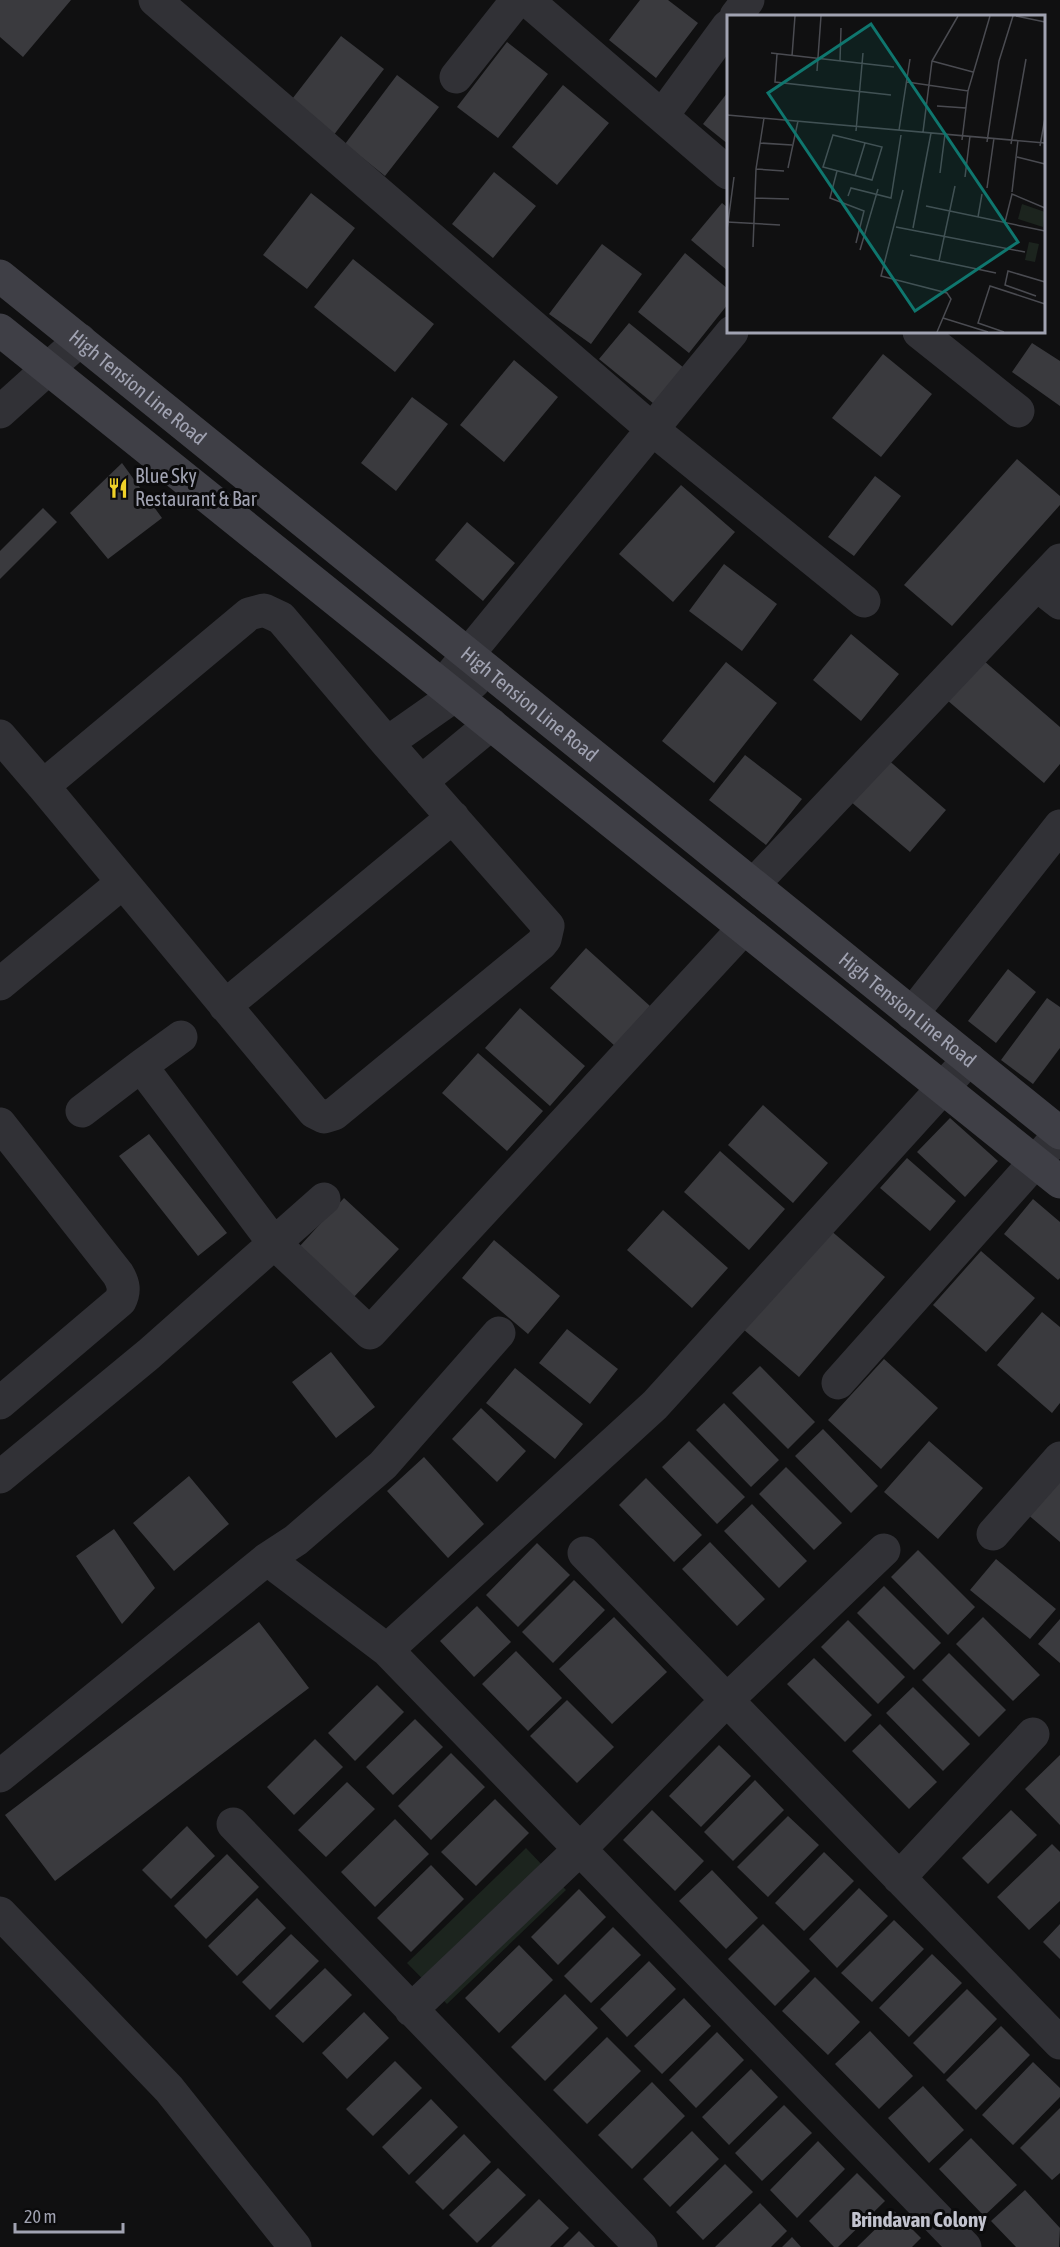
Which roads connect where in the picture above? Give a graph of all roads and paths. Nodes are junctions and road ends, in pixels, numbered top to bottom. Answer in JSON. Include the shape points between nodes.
{"nodes":[{"id":1,"x":155,"y":0,"type":"edge"},
{"id":2,"x":517,"y":0,"type":"edge"},
{"id":3,"x":527,"y":0,"type":"edge"},
{"id":4,"x":748,"y":0,"type":"edge"},
{"id":5,"x":737,"y":15,"type":"edge"},
{"id":6,"x":727,"y":29,"type":"edge"},
{"id":7,"x":456,"y":77,"type":"dead end"},
{"id":8,"x":662,"y":116,"type":"junction"},
{"id":9,"x":727,"y":171,"type":"edge"},
{"id":10,"x":0,"y":276,"type":"edge"},
{"id":11,"x":0,"y":330,"type":"edge"},
{"id":12,"x":731,"y":333,"type":"edge"},
{"id":13,"x":920,"y":333,"type":"edge"},
{"id":14,"x":80,"y":340,"type":"junction"},
{"id":15,"x":48,"y":369,"type":"junction"},
{"id":16,"x":0,"y":411,"type":"edge"},
{"id":17,"x":1018,"y":411,"type":"dead end"},
{"id":18,"x":652,"y":429,"type":"junction"},
{"id":19,"x":1060,"y":560,"type":"edge"},
{"id":20,"x":1048,"y":594,"type":"edge"},
{"id":21,"x":864,"y":601,"type":"dead end"},
{"id":22,"x":478,"y":663,"type":"junction"},
{"id":23,"x":449,"y":691,"type":"junction"},
{"id":24,"x":490,"y":724,"type":"junction"},
{"id":25,"x":0,"y":736,"type":"edge"},
{"id":26,"x":387,"y":743,"type":"junction"},
{"id":27,"x":421,"y":782,"type":"junction"},
{"id":28,"x":43,"y":786,"type":"junction"},
{"id":29,"x":453,"y":817,"type":"junction"},
{"id":30,"x":1060,"y":826,"type":"edge"},
{"id":31,"x":122,"y":883,"type":"junction"},
{"id":32,"x":753,"y":885,"type":"junction"},
{"id":33,"x":744,"y":928,"type":"junction"},
{"id":34,"x":0,"y":984,"type":"edge"},
{"id":35,"x":225,"y":1006,"type":"junction"},
{"id":36,"x":912,"y":1014,"type":"junction"},
{"id":37,"x":181,"y":1037,"type":"dead end"},
{"id":38,"x":969,"y":1059,"type":"junction"},
{"id":39,"x":141,"y":1066,"type":"junction"},
{"id":40,"x":943,"y":1088,"type":"junction"},
{"id":41,"x":82,"y":1111,"type":"dead end"},
{"id":42,"x":0,"y":1124,"type":"edge"},
{"id":43,"x":1060,"y":1133,"type":"edge"},
{"id":44,"x":1048,"y":1172,"type":"edge"},
{"id":45,"x":324,"y":1199,"type":"dead end"},
{"id":46,"x":273,"y":1242,"type":"junction"},
{"id":47,"x":499,"y":1333,"type":"dead end"},
{"id":48,"x":838,"y":1383,"type":"dead end"},
{"id":49,"x":0,"y":1402,"type":"edge"},
{"id":50,"x":1060,"y":1458,"type":"edge"},
{"id":51,"x":0,"y":1477,"type":"edge"},
{"id":52,"x":993,"y":1534,"type":"dead end"},
{"id":53,"x":884,"y":1550,"type":"dead end"},
{"id":54,"x":584,"y":1553,"type":"dead end"},
{"id":55,"x":267,"y":1559,"type":"junction"},
{"id":56,"x":387,"y":1650,"type":"junction"},
{"id":57,"x":726,"y":1701,"type":"junction"},
{"id":58,"x":1033,"y":1734,"type":"dead end"},
{"id":59,"x":0,"y":1776,"type":"edge"},
{"id":60,"x":233,"y":1824,"type":"dead end"},
{"id":61,"x":580,"y":1849,"type":"junction"},
{"id":62,"x":898,"y":1878,"type":"junction"},
{"id":63,"x":0,"y":1913,"type":"edge"},
{"id":64,"x":411,"y":2010,"type":"junction"},
{"id":65,"x":1060,"y":2043,"type":"edge"},
{"id":66,"x":295,"y":2247,"type":"edge"},
{"id":67,"x":641,"y":2247,"type":"edge"},
{"id":68,"x":965,"y":2247,"type":"edge"}],
"edges":[{"from":1,"to":18,"type":"street"},
{"from":2,"to":7,"type":"street"},
{"from":3,"to":8,"type":"street"},
{"from":4,"to":5,"type":"street"},
{"from":6,"to":8,"type":"street"},
{"from":8,"to":9,"type":"street"},
{"from":10,"to":14,"type":"main road","name":"High Tension Line Road"},
{"from":11,"to":15,"type":"main road"},
{"from":12,"to":18,"type":"street"},
{"from":13,"to":17,"type":"street"},
{"from":14,"to":15,"type":"street"},
{"from":14,"to":22,"type":"main road","name":"High Tension Line Road"},
{"from":15,"to":16,"type":"street"},
{"from":15,"to":23,"type":"main road"},
{"from":18,"to":21,"type":"street"},
{"from":18,"to":22,"type":"street"},
{"from":19,"to":20,"type":"street"},
{"from":20,"to":32,"type":"street"},
{"from":22,"to":23,"type":"street"},
{"from":22,"to":32,"type":"main road","name":"High Tension Line Road"},
{"from":23,"to":24,"type":"main road"},
{"from":23,"to":26,"type":"street"},
{"from":24,"to":27,"type":"street"},
{"from":24,"to":33,"type":"main road"},
{"from":25,"to":28,"type":"street"},
{"from":26,"to":27,"type":"street"},
{"from":26,"to":28,"type":"street","via":[[281,618],[264,610],[255,611]]},
{"from":27,"to":29,"type":"street"},
{"from":28,"to":31,"type":"street"},
{"from":29,"to":35,"type":"street"},
{"from":29,"to":35,"type":"street","via":[[544,920],[548,926],[541,944],[330,1116],[314,1112]]},
{"from":30,"to":36,"type":"street"},
{"from":31,"to":34,"type":"street"},
{"from":31,"to":35,"type":"street"},
{"from":32,"to":36,"type":"main road","name":"High Tension Line Road"},
{"from":33,"to":40,"type":"main road"},
{"from":33,"to":46,"type":"street","via":[[370,1333]]},
{"from":36,"to":38,"type":"main road","name":"High Tension Line Road"},
{"from":37,"to":39,"type":"street"},
{"from":38,"to":40,"type":"street"},
{"from":38,"to":43,"type":"main road","name":"High Tension Line Road"},
{"from":39,"to":41,"type":"street"},
{"from":39,"to":46,"type":"street"},
{"from":40,"to":44,"type":"main road"},
{"from":40,"to":56,"type":"street","via":[[655,1404]]},
{"from":42,"to":49,"type":"street","via":[[118,1274],[124,1293],[120,1301]]},
{"from":43,"to":44,"type":"street"},
{"from":44,"to":48,"type":"street"},
{"from":45,"to":46,"type":"street"},
{"from":46,"to":51,"type":"street","via":[[149,1354]]},
{"from":47,"to":55,"type":"street","via":[[383,1465],[296,1540]]},
{"from":50,"to":52,"type":"street"},
{"from":53,"to":57,"type":"street"},
{"from":54,"to":57,"type":"street"},
{"from":55,"to":56,"type":"street"},
{"from":55,"to":59,"type":"street"},
{"from":56,"to":61,"type":"street"},
{"from":57,"to":61,"type":"street"},
{"from":57,"to":62,"type":"street"},
{"from":58,"to":62,"type":"street"},
{"from":60,"to":64,"type":"street"},
{"from":61,"to":64,"type":"street"},
{"from":61,"to":68,"type":"street"},
{"from":62,"to":65,"type":"street"},
{"from":63,"to":66,"type":"street","via":[[169,2089]]},
{"from":64,"to":67,"type":"street"}]}
